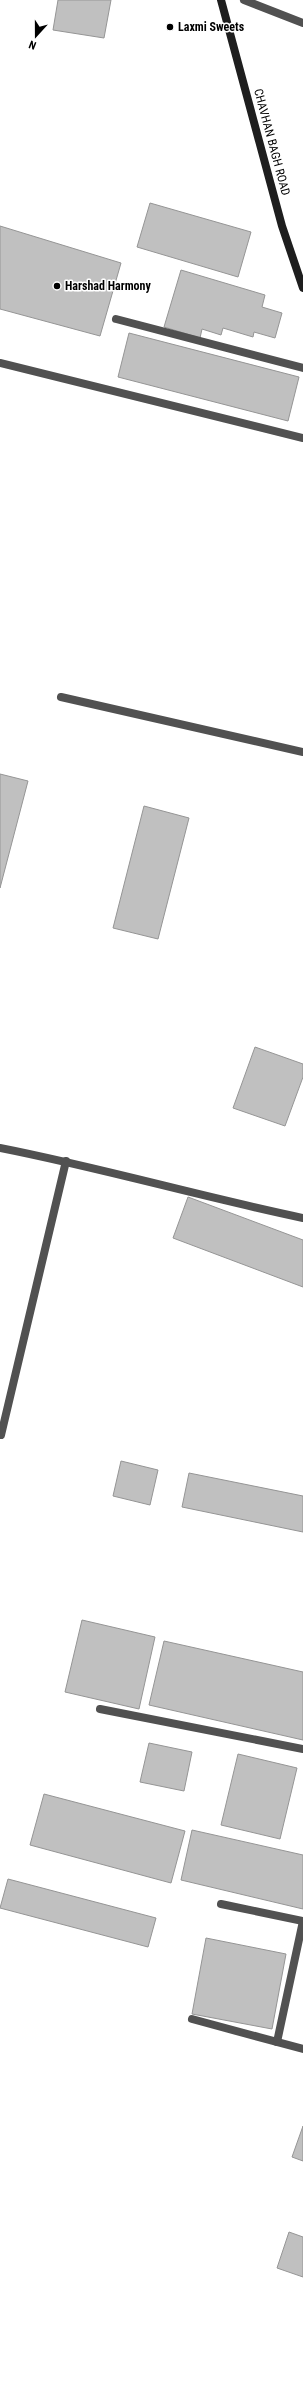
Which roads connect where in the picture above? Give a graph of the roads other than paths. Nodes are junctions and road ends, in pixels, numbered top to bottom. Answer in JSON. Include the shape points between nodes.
{"nodes":[{"id":1,"x":221,"y":0,"type":"edge"},
{"id":2,"x":244,"y":0,"type":"edge"},
{"id":3,"x":303,"y":24,"type":"edge"},
{"id":4,"x":303,"y":288,"type":"edge"},
{"id":5,"x":116,"y":319,"type":"dead end"},
{"id":6,"x":0,"y":363,"type":"edge"},
{"id":7,"x":303,"y":368,"type":"edge"},
{"id":8,"x":303,"y":438,"type":"edge"},
{"id":9,"x":60,"y":697,"type":"dead end"},
{"id":10,"x":303,"y":752,"type":"edge"},
{"id":11,"x":0,"y":1148,"type":"edge"},
{"id":12,"x":66,"y":1161,"type":"junction"},
{"id":13,"x":303,"y":1218,"type":"edge"},
{"id":14,"x":1,"y":1435,"type":"edge"},
{"id":15,"x":100,"y":1709,"type":"dead end"},
{"id":16,"x":303,"y":1749,"type":"edge"},
{"id":17,"x":221,"y":1904,"type":"dead end"},
{"id":18,"x":303,"y":1921,"type":"edge"},
{"id":19,"x":192,"y":2019,"type":"dead end"},
{"id":20,"x":277,"y":2042,"type":"junction"},
{"id":21,"x":303,"y":2049,"type":"edge"}],
"edges":[{"from":1,"to":4,"type":"street","name":"CHAVHAN BAGH ROAD","via":[[282,226]]},
{"from":2,"to":3,"type":"street"},
{"from":5,"to":7,"type":"street"},
{"from":6,"to":8,"type":"street"},
{"from":9,"to":10,"type":"street"},
{"from":11,"to":12,"type":"street"},
{"from":12,"to":13,"type":"street","via":[[240,1205]]},
{"from":12,"to":14,"type":"street"},
{"from":15,"to":16,"type":"street"},
{"from":17,"to":18,"type":"street"},
{"from":18,"to":20,"type":"street"},
{"from":19,"to":20,"type":"street"},
{"from":20,"to":21,"type":"street"}]}
